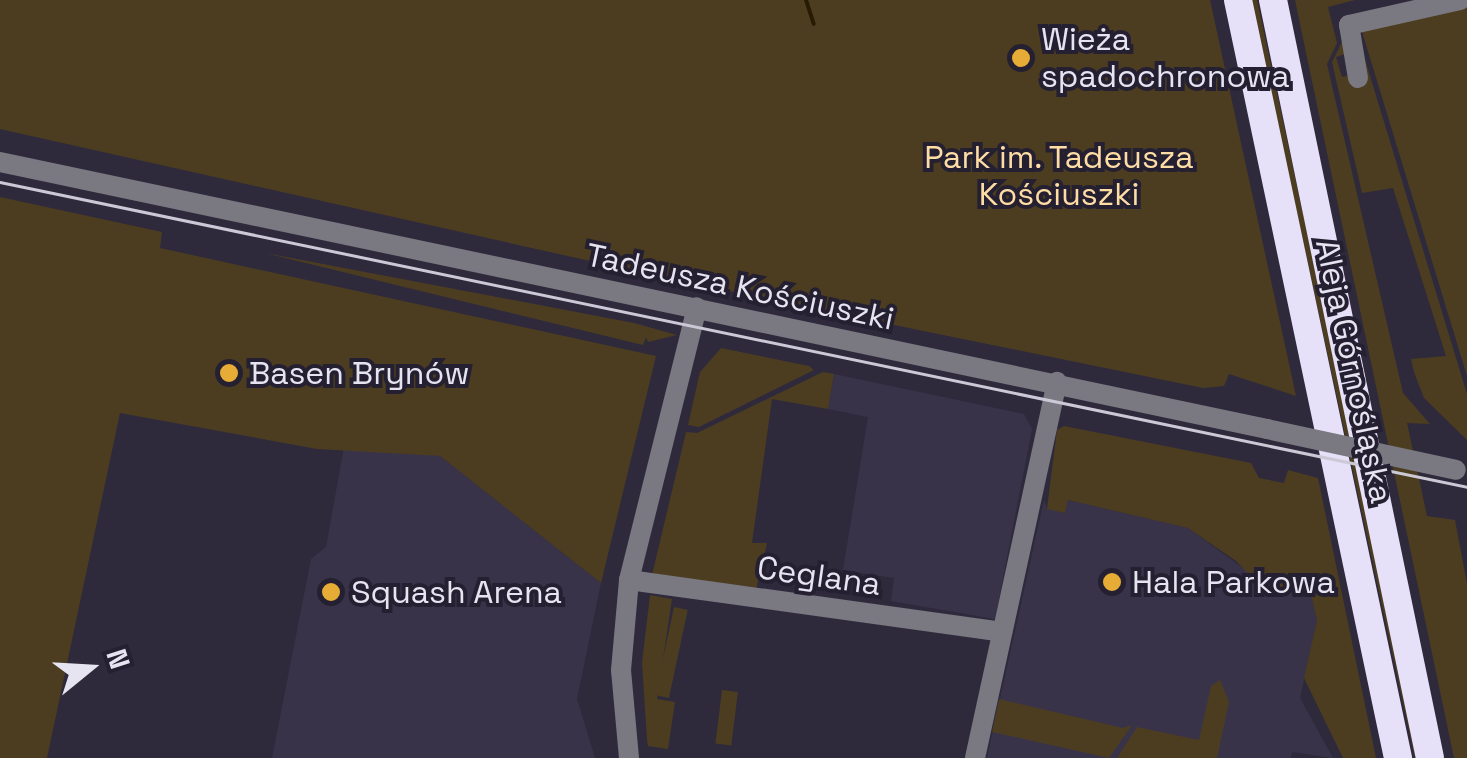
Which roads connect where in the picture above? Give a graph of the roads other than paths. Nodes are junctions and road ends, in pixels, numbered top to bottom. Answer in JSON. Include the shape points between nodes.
{"nodes":[{"id":1,"x":1238,"y":0,"type":"edge"},
{"id":2,"x":1273,"y":0,"type":"edge"},
{"id":3,"x":1284,"y":0,"type":"edge"},
{"id":4,"x":1460,"y":0,"type":"edge"},
{"id":5,"x":1288,"y":70,"type":"junction"},
{"id":6,"x":1358,"y":78,"type":"dead end"},
{"id":7,"x":0,"y":162,"type":"edge"},
{"id":8,"x":698,"y":307,"type":"junction"},
{"id":9,"x":1057,"y":382,"type":"junction"},
{"id":10,"x":1462,"y":471,"type":"edge"},
{"id":11,"x":628,"y":580,"type":"junction"},
{"id":12,"x":1002,"y":632,"type":"junction"},
{"id":13,"x":629,"y":758,"type":"edge"},
{"id":14,"x":975,"y":758,"type":"edge"},
{"id":15,"x":1398,"y":758,"type":"edge"},
{"id":16,"x":1430,"y":758,"type":"edge"}],
"edges":[{"from":1,"to":15,"type":"highway","name":"Aleja Górnośląska"},
{"from":2,"to":5,"type":"highway","name":"Aleja Górnośląska"},
{"from":3,"to":5,"type":"highway"},
{"from":4,"to":6,"type":"street","via":[[1349,25]]},
{"from":5,"to":16,"type":"highway","name":"Aleja Górnośląska"},
{"from":7,"to":8,"type":"street","name":"Tadeusza Kościuszki"},
{"from":8,"to":9,"type":"street","name":"Tadeusza Kościuszki"},
{"from":8,"to":11,"type":"street"},
{"from":9,"to":10,"type":"street","name":"Tadeusza Kościuszki","bridge":true},
{"from":9,"to":12,"type":"street"},
{"from":11,"to":12,"type":"street","name":"Ceglana"},
{"from":11,"to":13,"type":"street","via":[[621,680]]},
{"from":12,"to":14,"type":"street"}]}
